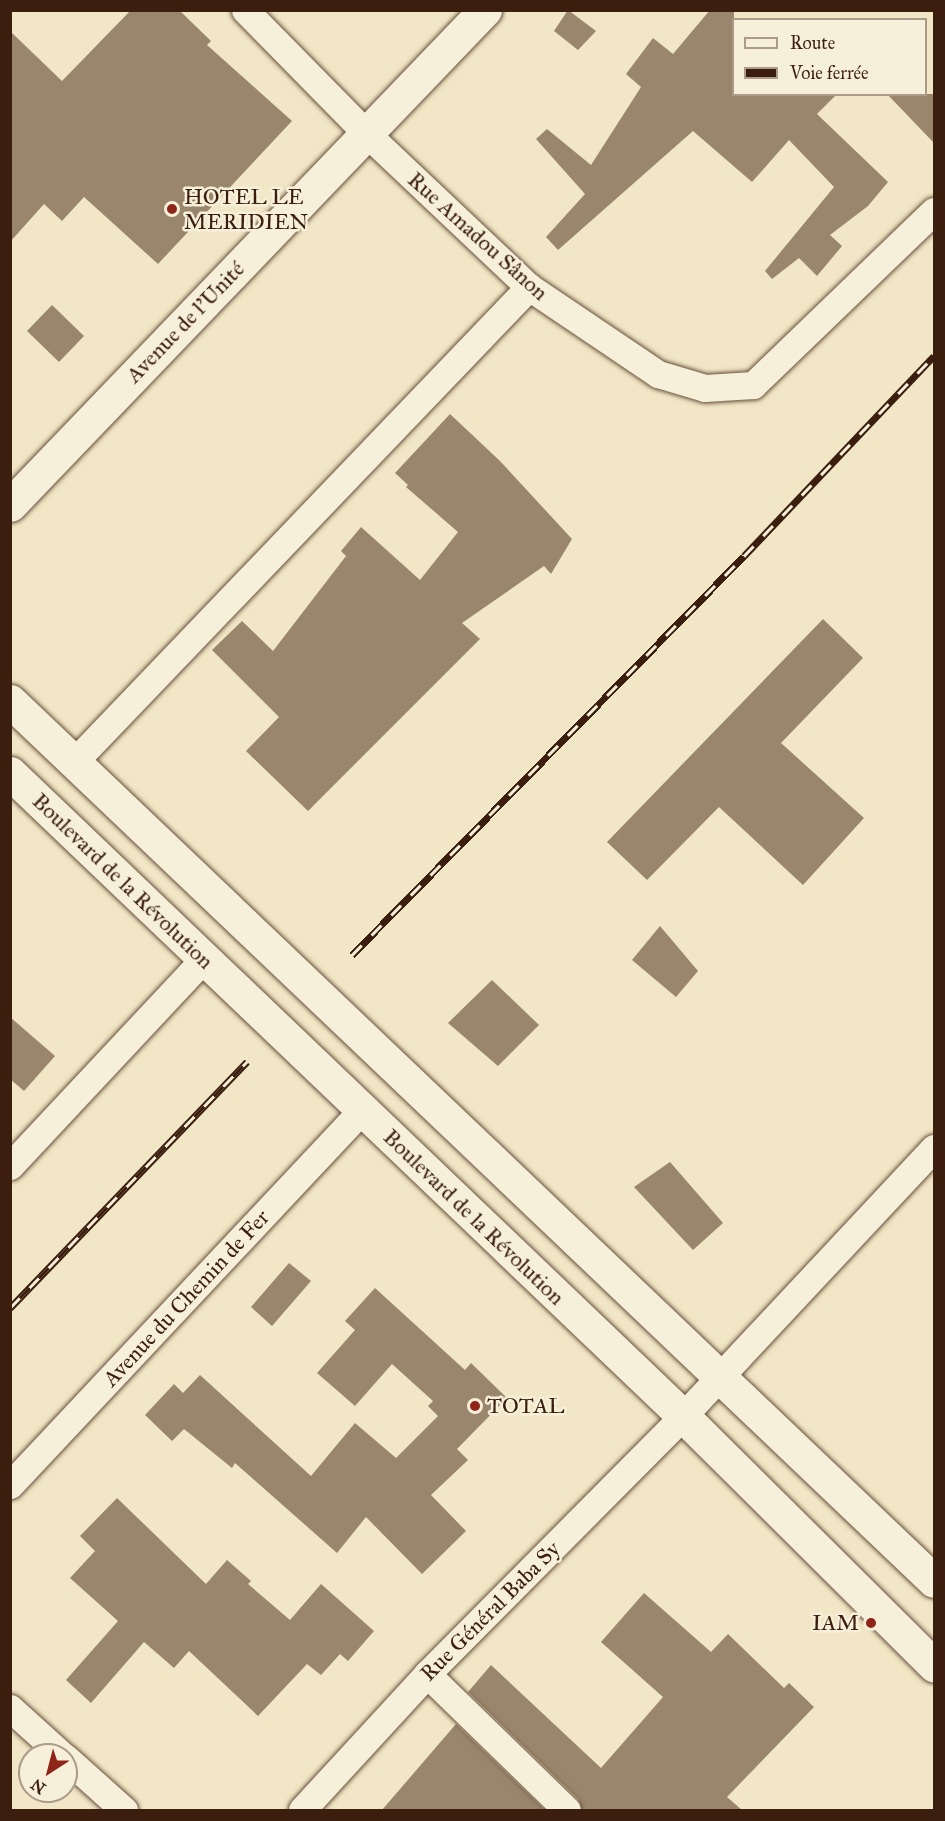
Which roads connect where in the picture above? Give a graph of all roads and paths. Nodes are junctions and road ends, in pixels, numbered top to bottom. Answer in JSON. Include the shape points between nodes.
{"nodes":[{"id":1,"x":245,"y":10,"type":"edge"},
{"id":2,"x":486,"y":10,"type":"edge"},
{"id":3,"x":366,"y":133,"type":"junction"},
{"id":4,"x":934,"y":211,"type":"edge"},
{"id":5,"x":529,"y":287,"type":"junction"},
{"id":6,"x":10,"y":505,"type":"edge"},
{"id":7,"x":10,"y":701,"type":"edge"},
{"id":8,"x":74,"y":762,"type":"junction"},
{"id":9,"x":10,"y":773,"type":"edge"},
{"id":10,"x":204,"y":959,"type":"junction"},
{"id":11,"x":362,"y":1110,"type":"junction"},
{"id":12,"x":934,"y":1148,"type":"edge"},
{"id":13,"x":10,"y":1166,"type":"edge"},
{"id":14,"x":719,"y":1379,"type":"junction"},
{"id":15,"x":683,"y":1416,"type":"junction"},
{"id":16,"x":10,"y":1485,"type":"edge"},
{"id":17,"x":934,"y":1581,"type":"edge"},
{"id":18,"x":934,"y":1665,"type":"edge"},
{"id":19,"x":427,"y":1674,"type":"junction"},
{"id":20,"x":10,"y":1708,"type":"edge"},
{"id":21,"x":49,"y":1743,"type":"edge"},
{"id":22,"x":78,"y":1769,"type":"edge"},
{"id":23,"x":124,"y":1810,"type":"edge"},
{"id":24,"x":302,"y":1810,"type":"edge"},
{"id":25,"x":567,"y":1810,"type":"edge"}],
"edges":[{"from":1,"to":3,"type":"street","name":"Rue Amadou Sânon"},
{"from":2,"to":3,"type":"main road","name":"Avenue de l'Unité"},
{"from":3,"to":5,"type":"street","name":"Rue Amadou Sânon"},
{"from":3,"to":6,"type":"main road","name":"Avenue de l'Unité"},
{"from":4,"to":5,"type":"street","name":"Rue Amadou Sânon","via":[[753,385],[705,388],[658,374]]},
{"from":5,"to":8,"type":"street"},
{"from":7,"to":8,"type":"main road"},
{"from":8,"to":14,"type":"main road"},
{"from":9,"to":10,"type":"main road","name":"Boulevard de la Révolution"},
{"from":10,"to":11,"type":"main road","name":"Boulevard de la Révolution"},
{"from":10,"to":13,"type":"street"},
{"from":11,"to":15,"type":"main road","name":"Boulevard de la Révolution"},
{"from":11,"to":16,"type":"street","name":"Avenue du Chemin de Fer"},
{"from":12,"to":14,"type":"street","name":"Rue Général Baba Sy"},
{"from":14,"to":15,"type":"street","name":"Rue Général Baba Sy"},
{"from":14,"to":17,"type":"main road"},
{"from":15,"to":18,"type":"main road","name":"Boulevard de la Révolution"},
{"from":15,"to":19,"type":"street","name":"Rue Général Baba Sy"},
{"from":19,"to":24,"type":"street","name":"Rue Général Baba Sy"},
{"from":19,"to":25,"type":"street"},
{"from":20,"to":21,"type":"street"},
{"from":22,"to":23,"type":"street"}]}
